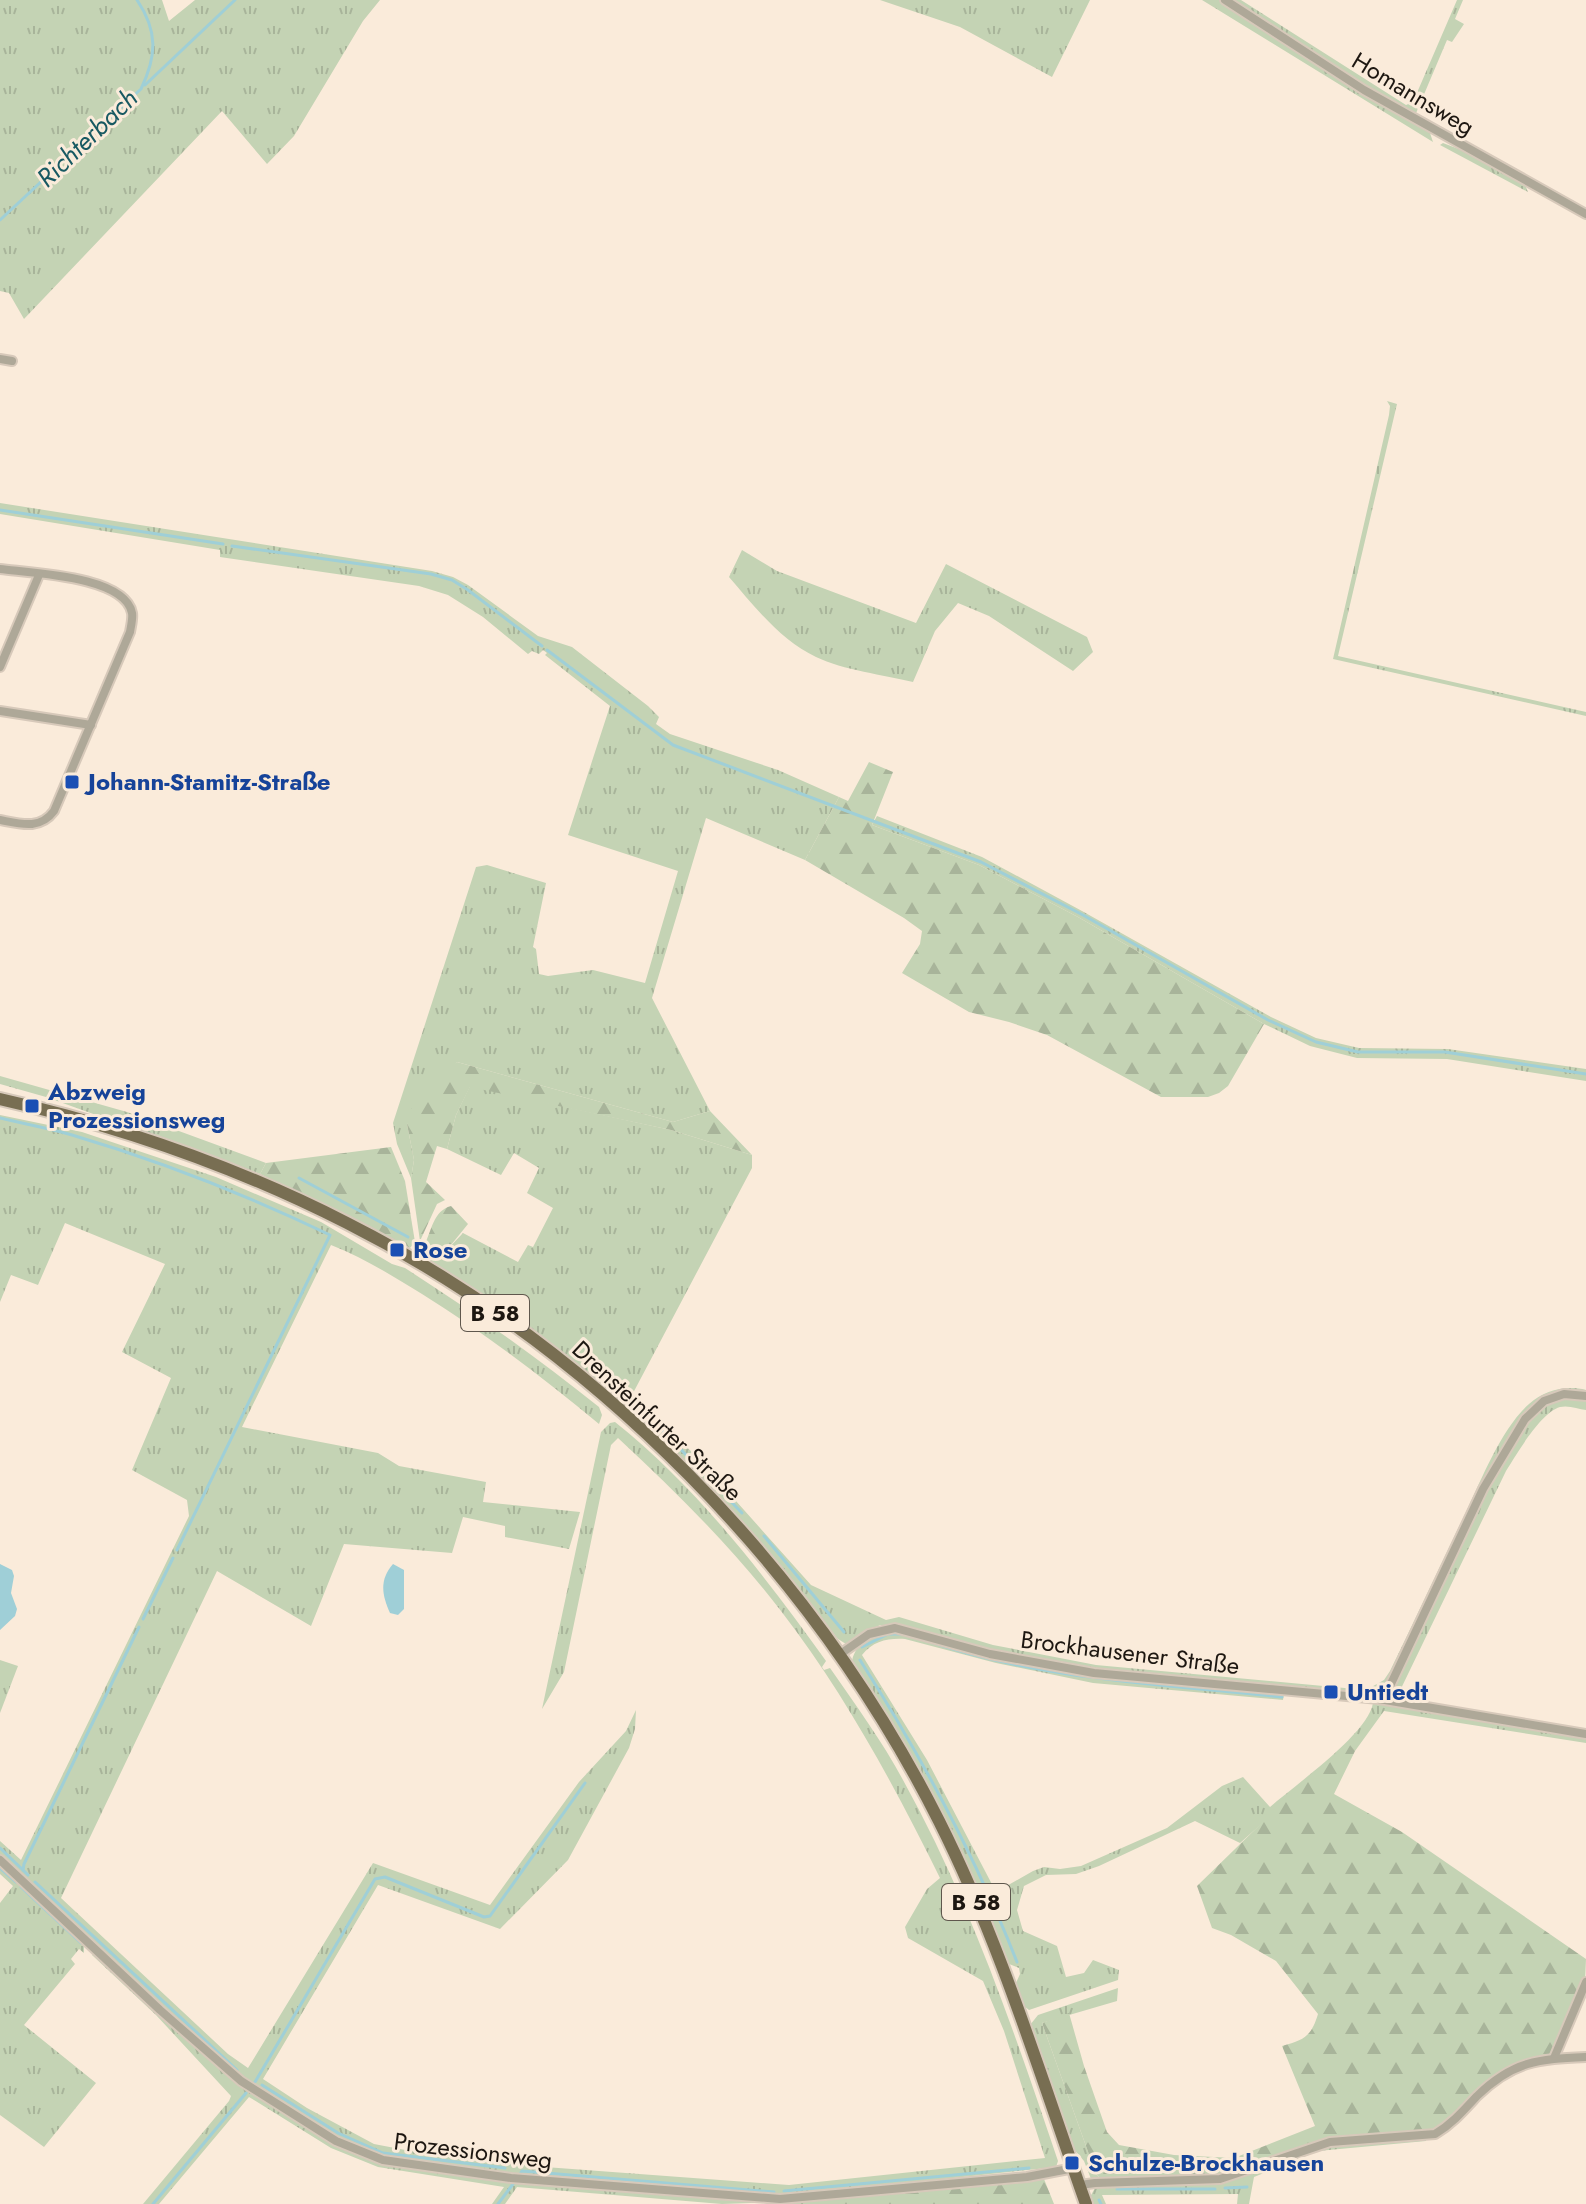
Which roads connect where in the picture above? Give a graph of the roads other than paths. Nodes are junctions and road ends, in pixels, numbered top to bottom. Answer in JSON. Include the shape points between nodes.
{"nodes":[{"id":1,"x":1225,"y":0,"type":"edge"},
{"id":2,"x":1586,"y":214,"type":"edge"},
{"id":3,"x":0,"y":359,"type":"edge"},
{"id":4,"x":12,"y":361,"type":"dead end"},
{"id":5,"x":0,"y":569,"type":"edge"},
{"id":6,"x":39,"y":575,"type":"junction"},
{"id":7,"x":0,"y":667,"type":"edge"},
{"id":8,"x":0,"y":711,"type":"edge"},
{"id":9,"x":91,"y":725,"type":"junction"},
{"id":10,"x":0,"y":820,"type":"edge"},
{"id":11,"x":0,"y":1099,"type":"edge"},
{"id":12,"x":1586,"y":1396,"type":"edge"},
{"id":13,"x":839,"y":1655,"type":"junction"},
{"id":14,"x":1379,"y":1699,"type":"junction"},
{"id":15,"x":1586,"y":1734,"type":"edge"},
{"id":16,"x":0,"y":1860,"type":"edge"},
{"id":17,"x":1586,"y":1982,"type":"edge"},
{"id":18,"x":1586,"y":2057,"type":"edge"},
{"id":19,"x":1554,"y":2058,"type":"junction"},
{"id":20,"x":1074,"y":2168,"type":"junction"},
{"id":21,"x":1080,"y":2185,"type":"junction"},
{"id":22,"x":1086,"y":2204,"type":"edge"}],
"edges":[{"from":1,"to":2,"type":"street","name":"Homannsweg","via":[[1364,90]]},
{"from":3,"to":4,"type":"street"},
{"from":5,"to":6,"type":"street"},
{"from":6,"to":7,"type":"street"},
{"from":6,"to":9,"type":"street","via":[[98,583],[124,598],[132,612],[130,632]]},
{"from":8,"to":9,"type":"street"},
{"from":9,"to":10,"type":"street","via":[[47,821],[38,825]]},
{"from":11,"to":13,"type":"main road","name":"Drensteinfurter Straße","number":"B 58","via":[[124,1132],[278,1190],[384,1243],[481,1303],[585,1381],[675,1462],[762,1555]]},
{"from":12,"to":14,"type":"street","via":[[1564,1394],[1544,1401],[1525,1419],[1483,1489],[1389,1688]]},
{"from":13,"to":14,"type":"street","name":"Brockhausener Straße","via":[[869,1634],[895,1628],[990,1654],[1094,1673]]},
{"from":13,"to":20,"type":"main road","name":"Drensteinfurter Straße","number":"B 58","via":[[887,1728],[961,1867],[1006,1975]]},
{"from":14,"to":15,"type":"street","name":"Brockhausener Straße"},
{"from":16,"to":20,"type":"street","name":"Prozessionsweg","via":[[241,2081],[336,2141],[383,2160],[511,2178],[780,2199],[1046,2175]]},
{"from":17,"to":19,"type":"street"},
{"from":18,"to":19,"type":"street"},
{"from":19,"to":21,"type":"street","via":[[1510,2069],[1435,2134],[1330,2142],[1220,2179]]},
{"from":20,"to":21,"type":"main road","name":"Drensteinfurter Straße","number":"B 58"},
{"from":21,"to":22,"type":"main road","name":"Drensteinfurter Straße","number":"B 58"}]}
